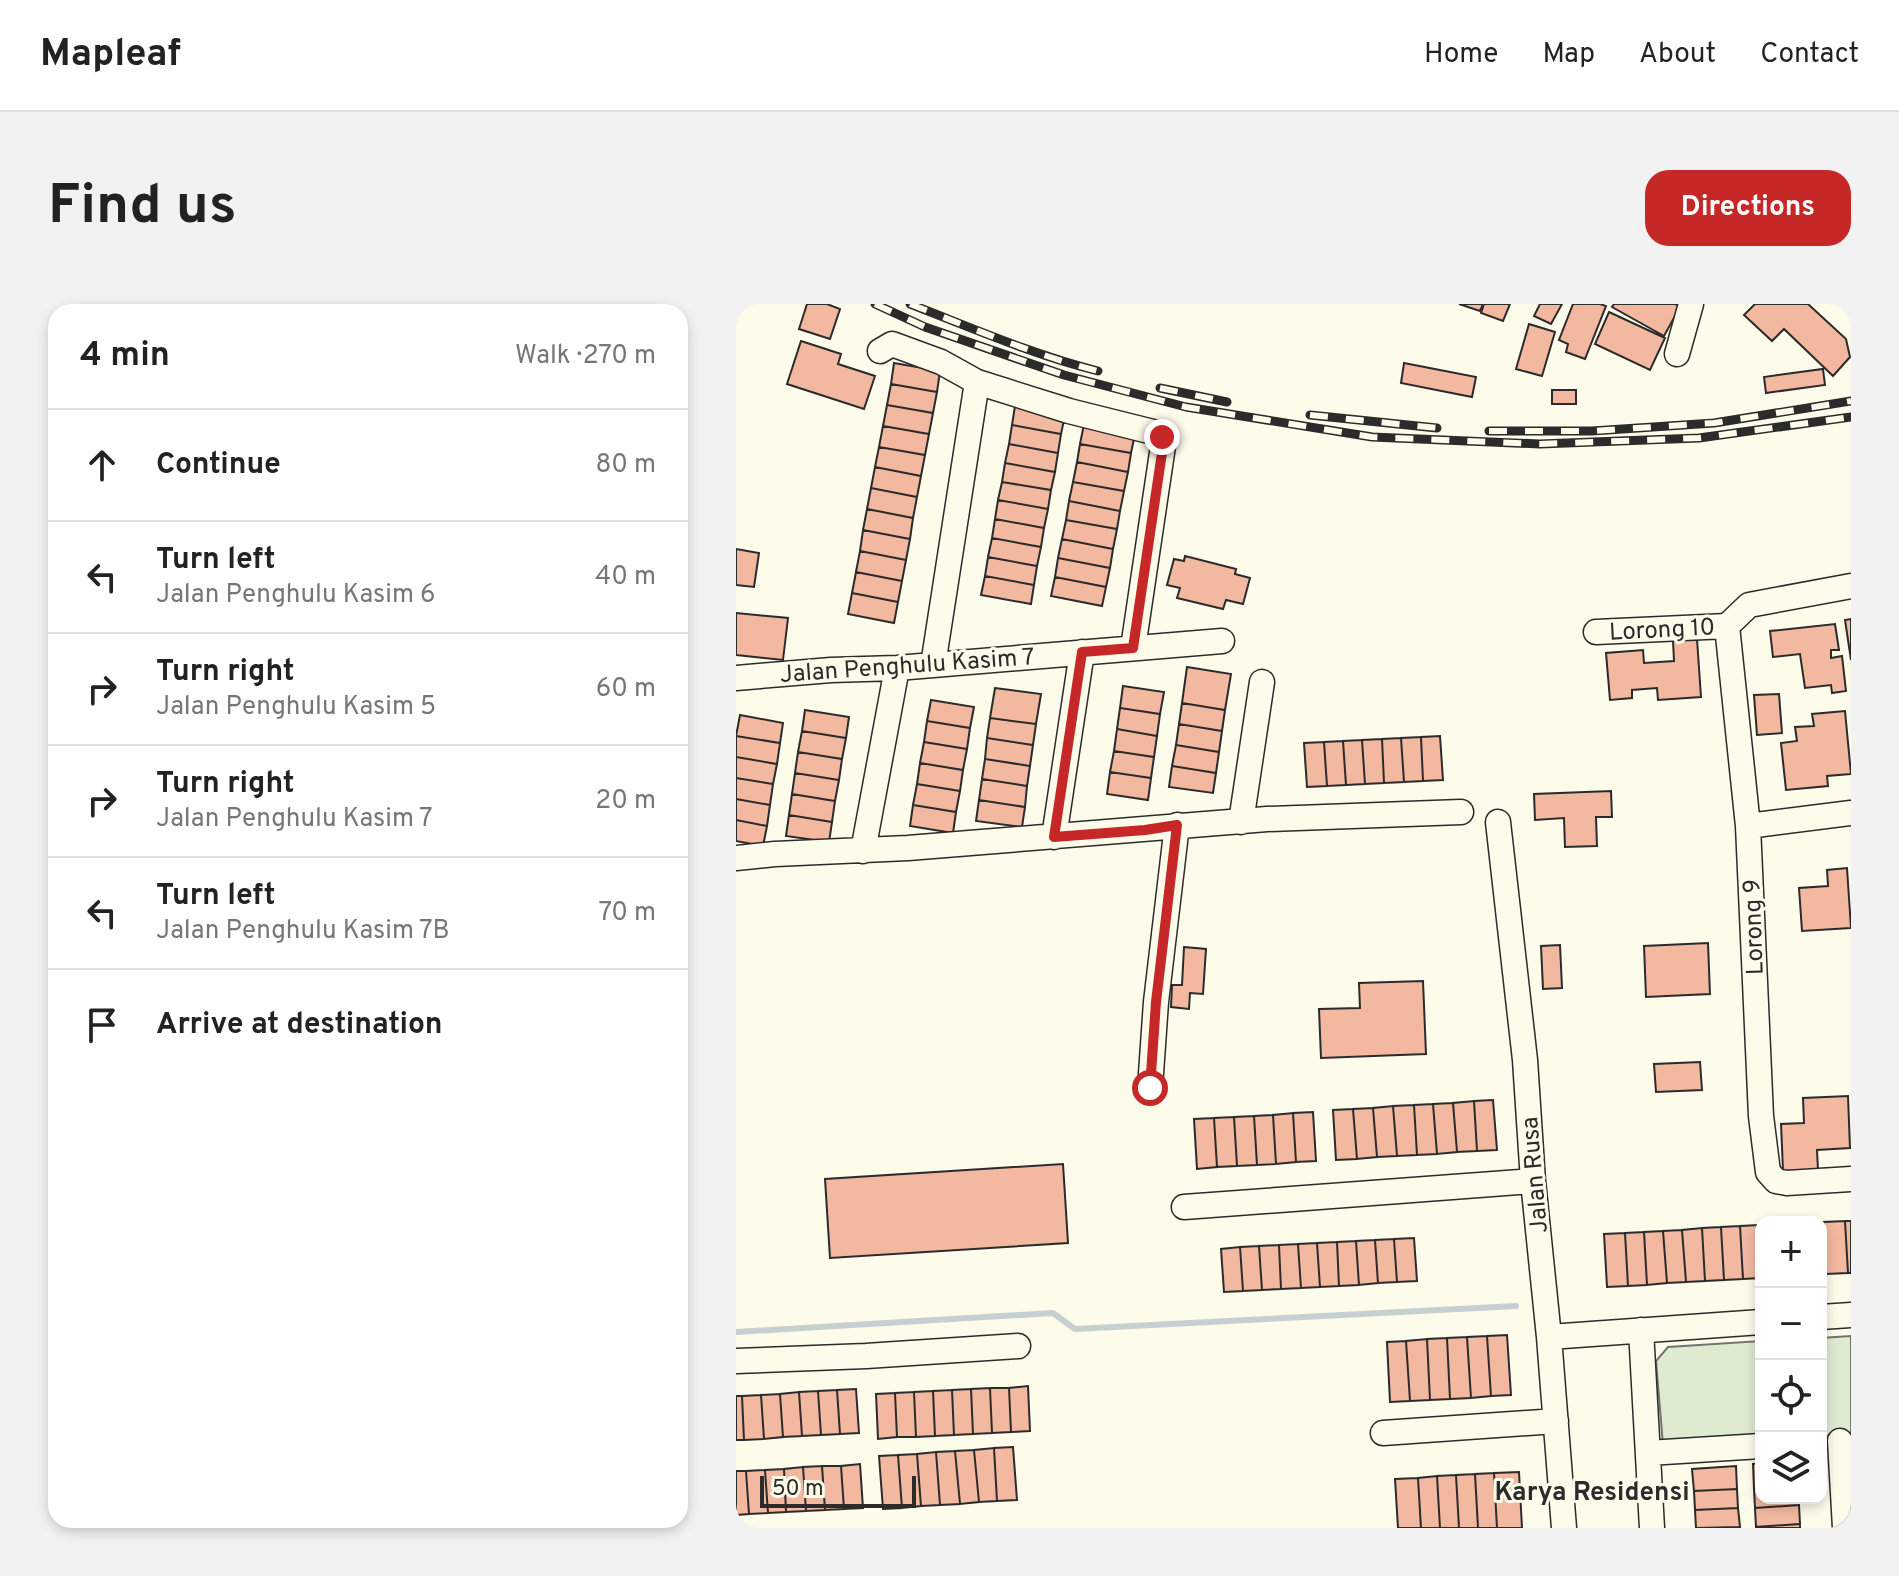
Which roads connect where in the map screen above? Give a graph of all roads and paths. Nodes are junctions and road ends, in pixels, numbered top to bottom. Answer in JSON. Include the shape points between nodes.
{"nodes":[{"id":1,"x":1691,"y":304,"type":"edge"},
{"id":2,"x":880,"y":351,"type":"dead end"},
{"id":3,"x":1677,"y":354,"type":"dead end"},
{"id":4,"x":977,"y":382,"type":"junction"},
{"id":5,"x":1851,"y":586,"type":"edge"},
{"id":6,"x":1727,"y":626,"type":"junction"},
{"id":7,"x":1596,"y":632,"type":"dead end"},
{"id":8,"x":1222,"y":641,"type":"dead end"},
{"id":9,"x":1133,"y":648,"type":"junction"},
{"id":10,"x":1082,"y":652,"type":"junction"},
{"id":11,"x":933,"y":665,"type":"junction"},
{"id":12,"x":897,"y":668,"type":"junction"},
{"id":13,"x":736,"y":678,"type":"edge"},
{"id":14,"x":1262,"y":682,"type":"dead end"},
{"id":15,"x":1461,"y":812,"type":"dead end"},
{"id":16,"x":1851,"y":813,"type":"edge"},
{"id":17,"x":1241,"y":822,"type":"junction"},
{"id":18,"x":1498,"y":822,"type":"dead end"},
{"id":19,"x":1177,"y":825,"type":"junction"},
{"id":20,"x":1748,"y":826,"type":"junction"},
{"id":21,"x":1054,"y":837,"type":"junction"},
{"id":22,"x":863,"y":851,"type":"junction"},
{"id":23,"x":736,"y":858,"type":"edge"},
{"id":24,"x":1150,"y":1088,"type":"dead end"},
{"id":25,"x":1851,"y":1179,"type":"edge"},
{"id":26,"x":1533,"y":1181,"type":"junction"},
{"id":27,"x":1184,"y":1207,"type":"dead end"},
{"id":28,"x":1851,"y":1315,"type":"edge"},
{"id":29,"x":1827,"y":1317,"type":"edge"},
{"id":30,"x":1755,"y":1322,"type":"edge"},
{"id":31,"x":1641,"y":1330,"type":"junction"},
{"id":32,"x":1549,"y":1337,"type":"junction"},
{"id":33,"x":1018,"y":1346,"type":"dead end"},
{"id":34,"x":736,"y":1361,"type":"edge"},
{"id":35,"x":1556,"y":1421,"type":"junction"},
{"id":36,"x":1383,"y":1433,"type":"dead end"},
{"id":37,"x":1837,"y":1441,"type":"edge"},
{"id":38,"x":1755,"y":1446,"type":"edge"},
{"id":39,"x":1648,"y":1453,"type":"junction"},
{"id":40,"x":1564,"y":1528,"type":"edge"},
{"id":41,"x":1652,"y":1528,"type":"edge"},
{"id":42,"x":1845,"y":1528,"type":"edge"}],
"edges":[{"from":1,"to":3,"type":"street"},
{"from":2,"to":4,"type":"street","via":[[892,344]]},
{"from":4,"to":9,"type":"street","via":[[1162,437]]},
{"from":4,"to":11,"type":"street"},
{"from":5,"to":6,"type":"street","name":"Lorong 10","via":[[1749,605]]},
{"from":6,"to":7,"type":"street","name":"Lorong 10"},
{"from":6,"to":20,"type":"street","name":"Lorong 9"},
{"from":8,"to":9,"type":"street","name":"Jalan Penghulu Kasim 7"},
{"from":9,"to":10,"type":"street","name":"Jalan Penghulu Kasim 7"},
{"from":10,"to":11,"type":"street","name":"Jalan Penghulu Kasim 7"},
{"from":10,"to":21,"type":"street"},
{"from":11,"to":12,"type":"street","name":"Jalan Penghulu Kasim 7"},
{"from":12,"to":13,"type":"street","name":"Jalan Penghulu Kasim 7"},
{"from":12,"to":22,"type":"street"},
{"from":14,"to":17,"type":"street"},
{"from":15,"to":17,"type":"street"},
{"from":16,"to":20,"type":"street"},
{"from":17,"to":19,"type":"street"},
{"from":18,"to":26,"type":"street","name":"Jalan Rusa"},
{"from":19,"to":21,"type":"street"},
{"from":19,"to":24,"type":"street"},
{"from":20,"to":25,"type":"street","name":"Lorong 9","via":[[1768,1172],[1787,1183]]},
{"from":21,"to":22,"type":"street"},
{"from":22,"to":23,"type":"street"},
{"from":26,"to":27,"type":"street"},
{"from":26,"to":32,"type":"street","name":"Jalan Rusa"},
{"from":28,"to":29,"type":"street"},
{"from":30,"to":31,"type":"street"},
{"from":31,"to":32,"type":"street"},
{"from":31,"to":39,"type":"street"},
{"from":32,"to":35,"type":"street","name":"Jalan Rusa"},
{"from":33,"to":34,"type":"street"},
{"from":35,"to":36,"type":"street"},
{"from":35,"to":40,"type":"street","name":"Jalan Rusa"},
{"from":37,"to":42,"type":"street"},
{"from":38,"to":39,"type":"street"},
{"from":39,"to":41,"type":"street"}]}
